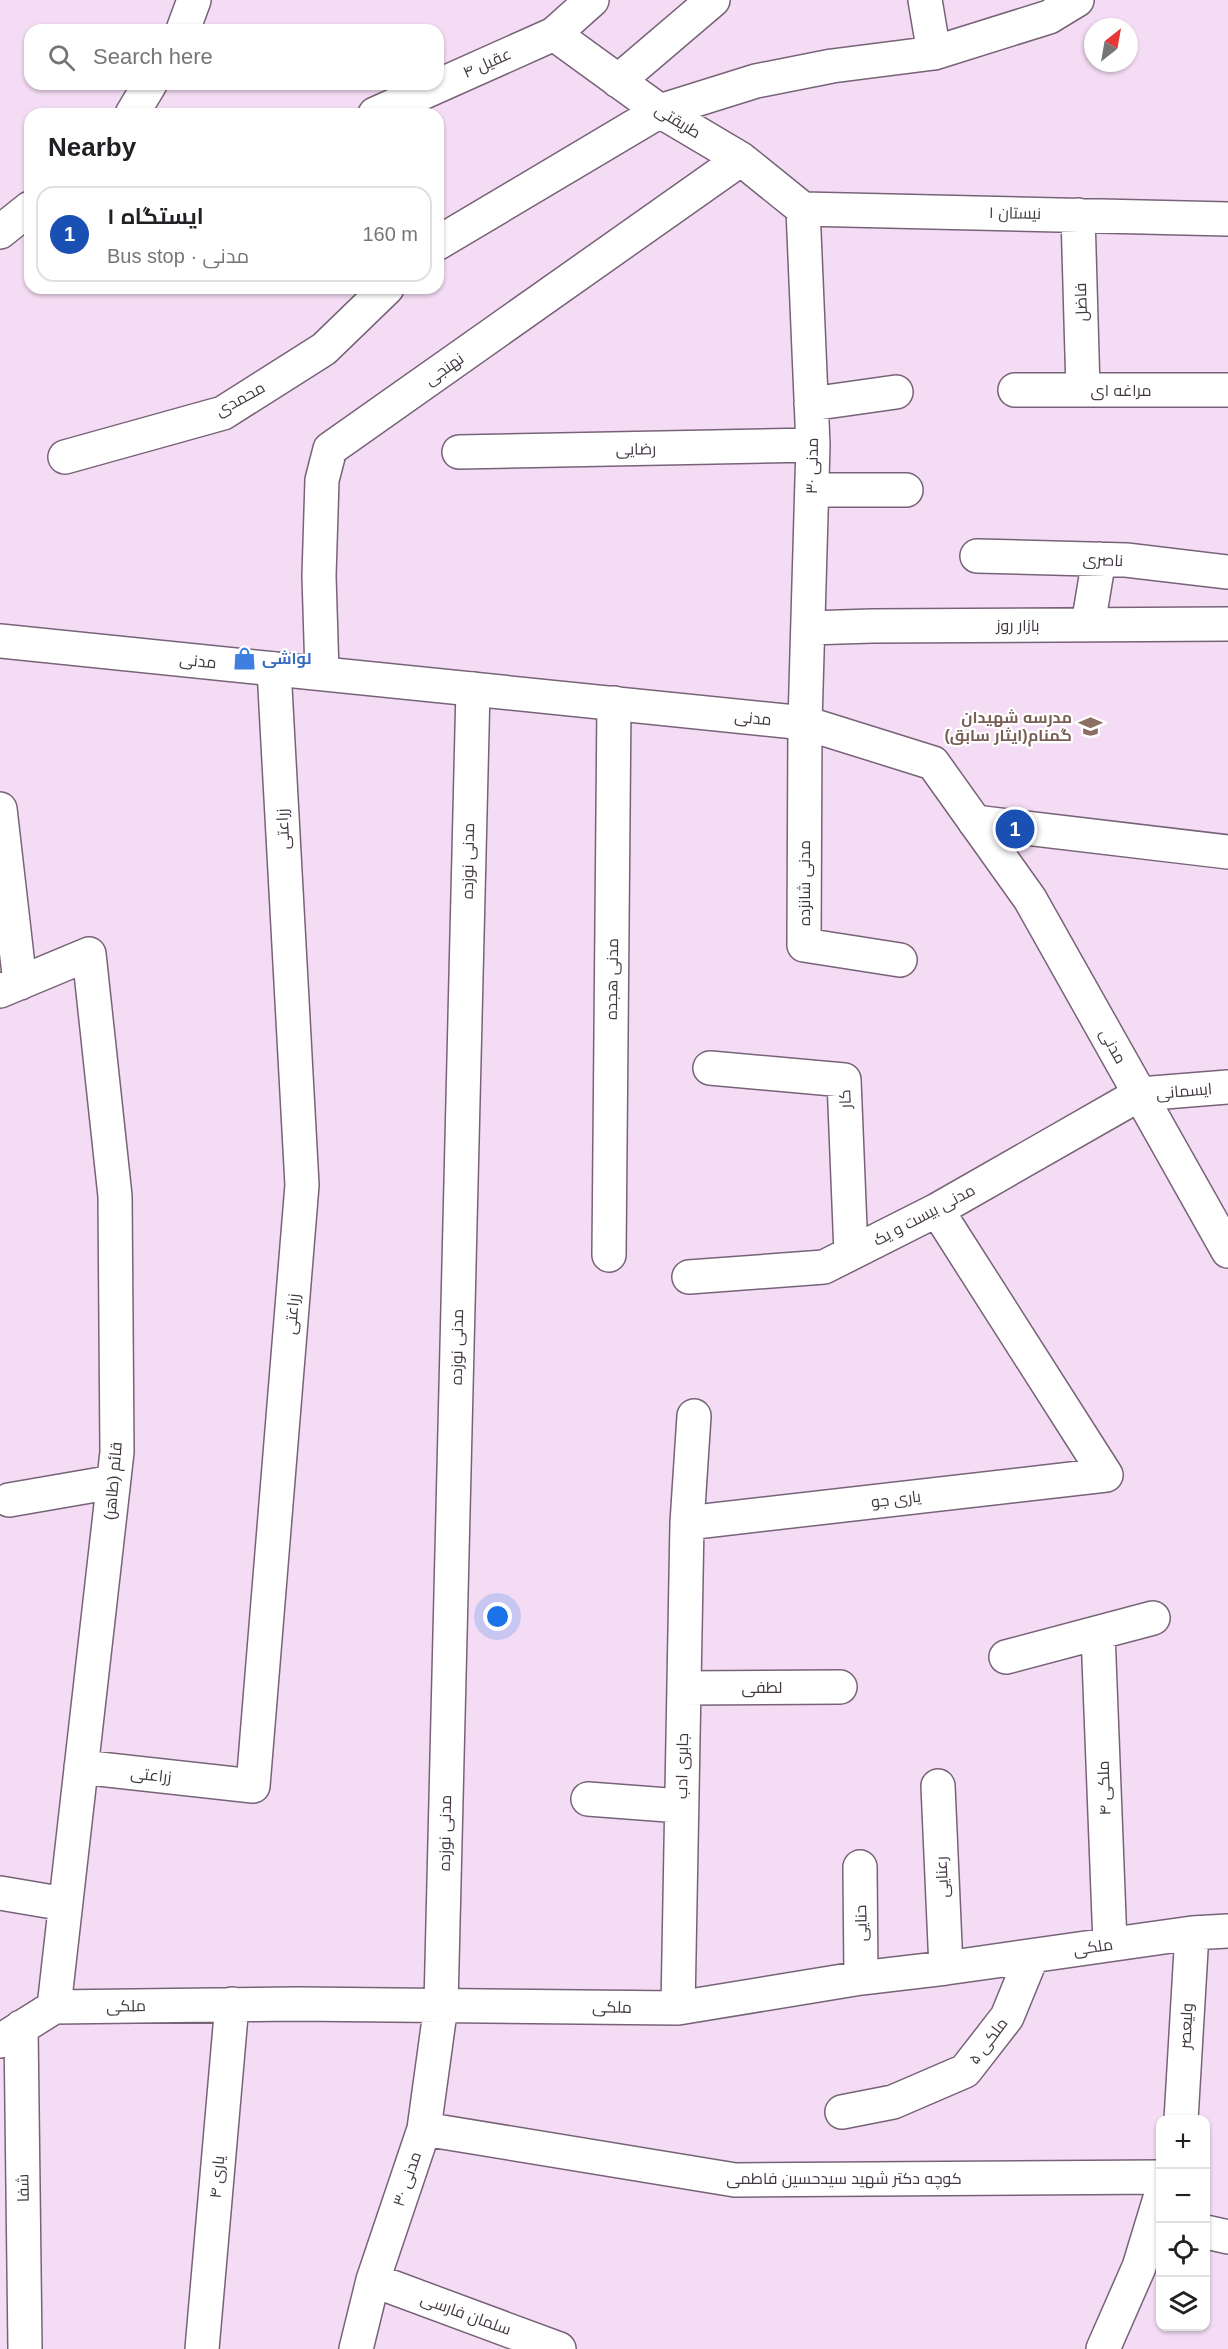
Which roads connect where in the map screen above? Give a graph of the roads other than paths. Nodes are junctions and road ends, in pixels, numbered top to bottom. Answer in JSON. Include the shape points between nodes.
{"nodes":[{"id":1,"x":194,"y":0,"type":"edge"},
{"id":2,"x":592,"y":0,"type":"edge"},
{"id":3,"x":713,"y":0,"type":"edge"},
{"id":4,"x":925,"y":0,"type":"edge"},
{"id":5,"x":1077,"y":0,"type":"edge"},
{"id":6,"x":185,"y":24,"type":"edge"},
{"id":7,"x":554,"y":34,"type":"junction"},
{"id":8,"x":934,"y":53,"type":"junction"},
{"id":9,"x":618,"y":81,"type":"junction"},
{"id":10,"x":444,"y":83,"type":"edge"},
{"id":11,"x":146,"y":90,"type":"edge"},
{"id":12,"x":429,"y":90,"type":"edge"},
{"id":13,"x":136,"y":108,"type":"edge"},
{"id":14,"x":388,"y":108,"type":"edge"},
{"id":15,"x":660,"y":111,"type":"junction"},
{"id":16,"x":741,"y":159,"type":"junction"},
{"id":17,"x":803,"y":209,"type":"junction"},
{"id":18,"x":24,"y":213,"type":"edge"},
{"id":19,"x":1078,"y":215,"type":"junction"},
{"id":20,"x":1228,"y":219,"type":"edge"},
{"id":21,"x":24,"y":227,"type":"edge"},
{"id":22,"x":0,"y":233,"type":"edge"},
{"id":23,"x":444,"y":239,"type":"edge"},
{"id":24,"x":381,"y":294,"type":"edge"},
{"id":25,"x":1015,"y":390,"type":"dead end"},
{"id":26,"x":1083,"y":390,"type":"junction"},
{"id":27,"x":1228,"y":390,"type":"edge"},
{"id":28,"x":896,"y":392,"type":"dead end"},
{"id":29,"x":811,"y":404,"type":"junction"},
{"id":30,"x":813,"y":445,"type":"junction"},
{"id":31,"x":459,"y":452,"type":"dead end"},
{"id":32,"x":65,"y":457,"type":"dead end"},
{"id":33,"x":812,"y":490,"type":"junction"},
{"id":34,"x":906,"y":490,"type":"dead end"},
{"id":35,"x":977,"y":556,"type":"dead end"},
{"id":36,"x":1099,"y":559,"type":"junction"},
{"id":37,"x":1228,"y":572,"type":"edge"},
{"id":38,"x":1228,"y":624,"type":"edge"},
{"id":39,"x":1088,"y":625,"type":"junction"},
{"id":40,"x":808,"y":628,"type":"junction"},
{"id":41,"x":0,"y":641,"type":"edge"},
{"id":42,"x":274,"y":669,"type":"junction"},
{"id":43,"x":322,"y":673,"type":"junction"},
{"id":44,"x":473,"y":689,"type":"junction"},
{"id":45,"x":614,"y":703,"type":"junction"},
{"id":46,"x":805,"y":723,"type":"junction"},
{"id":47,"x":0,"y":809,"type":"edge"},
{"id":48,"x":975,"y":822,"type":"junction"},
{"id":49,"x":1228,"y":849,"type":"edge"},
{"id":50,"x":900,"y":960,"type":"dead end"},
{"id":51,"x":10,"y":987,"type":"edge"},
{"id":52,"x":710,"y":1068,"type":"dead end"},
{"id":53,"x":1228,"y":1087,"type":"edge"},
{"id":54,"x":1140,"y":1094,"type":"junction"},
{"id":55,"x":937,"y":1210,"type":"junction"},
{"id":56,"x":1228,"y":1251,"type":"edge"},
{"id":57,"x":851,"y":1253,"type":"junction"},
{"id":58,"x":609,"y":1255,"type":"dead end"},
{"id":59,"x":689,"y":1277,"type":"dead end"},
{"id":60,"x":694,"y":1416,"type":"dead end"},
{"id":61,"x":113,"y":1482,"type":"junction"},
{"id":62,"x":9,"y":1500,"type":"dead end"},
{"id":63,"x":687,"y":1523,"type":"junction"},
{"id":64,"x":1154,"y":1618,"type":"dead end"},
{"id":65,"x":1098,"y":1633,"type":"junction"},
{"id":66,"x":1006,"y":1657,"type":"dead end"},
{"id":67,"x":840,"y":1687,"type":"dead end"},
{"id":68,"x":684,"y":1688,"type":"junction"},
{"id":69,"x":81,"y":1767,"type":"junction"},
{"id":70,"x":938,"y":1786,"type":"dead end"},
{"id":71,"x":588,"y":1799,"type":"dead end"},
{"id":72,"x":681,"y":1806,"type":"junction"},
{"id":73,"x":860,"y":1867,"type":"dead end"},
{"id":74,"x":0,"y":1893,"type":"edge"},
{"id":75,"x":65,"y":1904,"type":"junction"},
{"id":76,"x":1228,"y":1931,"type":"edge"},
{"id":77,"x":1192,"y":1933,"type":"junction"},
{"id":78,"x":1110,"y":1944,"type":"junction"},
{"id":79,"x":1032,"y":1956,"type":"junction"},
{"id":80,"x":946,"y":1968,"type":"junction"},
{"id":81,"x":861,"y":1978,"type":"junction"},
{"id":82,"x":232,"y":2004,"type":"junction"},
{"id":83,"x":441,"y":2005,"type":"junction"},
{"id":84,"x":54,"y":2007,"type":"junction"},
{"id":85,"x":678,"y":2008,"type":"junction"},
{"id":86,"x":11,"y":2034,"type":"edge"},
{"id":87,"x":842,"y":2112,"type":"dead end"},
{"id":88,"x":1181,"y":2115,"type":"edge"},
{"id":89,"x":424,"y":2129,"type":"junction"},
{"id":90,"x":1156,"y":2177,"type":"edge"},
{"id":91,"x":1156,"y":2220,"type":"edge"},
{"id":92,"x":1210,"y":2233,"type":"edge"},
{"id":93,"x":1228,"y":2237,"type":"edge"},
{"id":94,"x":373,"y":2280,"type":"junction"},
{"id":95,"x":25,"y":2349,"type":"edge"},
{"id":96,"x":202,"y":2349,"type":"edge"},
{"id":97,"x":356,"y":2349,"type":"edge"},
{"id":98,"x":559,"y":2349,"type":"edge"},
{"id":99,"x":1102,"y":2349,"type":"edge"}],
"edges":[{"from":1,"to":6,"type":"street"},
{"from":2,"to":7,"type":"street","name":"عقیل ۴"},
{"from":3,"to":9,"type":"street"},
{"from":4,"to":8,"type":"street"},
{"from":5,"to":8,"type":"street","via":[[1049,17]]},
{"from":7,"to":9,"type":"street","name":"طریقتی"},
{"from":7,"to":10,"type":"street","name":"عقیل ۴"},
{"from":8,"to":15,"type":"street","via":[[832,66],[756,81]]},
{"from":9,"to":15,"type":"street","name":"طریقتی"},
{"from":11,"to":13,"type":"street"},
{"from":12,"to":14,"type":"street","name":"عقیل ۴"},
{"from":15,"to":16,"type":"street","name":"طریقتی"},
{"from":15,"to":23,"type":"street"},
{"from":16,"to":17,"type":"street","name":"طریقتی"},
{"from":16,"to":43,"type":"street","name":"نهنجی","via":[[330,449],[322,480],[320,528]]},
{"from":17,"to":19,"type":"street","name":"نیستان ۱"},
{"from":17,"to":29,"type":"street","name":"مدنی ۳۰"},
{"from":18,"to":22,"type":"street"},
{"from":19,"to":20,"type":"street","name":"نیستان ۱"},
{"from":19,"to":26,"type":"street","name":"فاضل"},
{"from":21,"to":22,"type":"street"},
{"from":24,"to":32,"type":"street","name":"محمدی","via":[[324,349],[223,412]]},
{"from":25,"to":26,"type":"street","name":"مراغه ای"},
{"from":26,"to":27,"type":"street","name":"مراغه ای"},
{"from":28,"to":29,"type":"street"},
{"from":29,"to":30,"type":"street","name":"مدنی ۳۰"},
{"from":30,"to":31,"type":"street","name":"رضایی"},
{"from":30,"to":33,"type":"street","name":"مدنی ۳۰"},
{"from":33,"to":34,"type":"street"},
{"from":33,"to":40,"type":"street","name":"مدنی ۳۰"},
{"from":35,"to":36,"type":"street","name":"ناصری"},
{"from":36,"to":37,"type":"street","name":"ناصری"},
{"from":36,"to":39,"type":"street"},
{"from":38,"to":39,"type":"street","name":"بازار روز"},
{"from":39,"to":40,"type":"street","name":"بازار روز"},
{"from":40,"to":46,"type":"street","name":"مدنی ۳۰"},
{"from":41,"to":42,"type":"street","name":"مدنی"},
{"from":42,"to":43,"type":"street","name":"مدنی"},
{"from":42,"to":69,"type":"street","name":"زراعتی","via":[[302,1185],[253,1786]]},
{"from":43,"to":44,"type":"street","name":"مدنی"},
{"from":44,"to":45,"type":"street","name":"مدنی"},
{"from":44,"to":83,"type":"street","name":"مدنی نوزده"},
{"from":45,"to":46,"type":"street","name":"مدنی"},
{"from":45,"to":58,"type":"street","name":"مدنی هجده"},
{"from":46,"to":48,"type":"street","name":"مدنی","via":[[933,763]]},
{"from":46,"to":50,"type":"street","name":"مدنی شانزده","via":[[804,945]]},
{"from":47,"to":51,"type":"street"},
{"from":48,"to":49,"type":"street"},
{"from":48,"to":54,"type":"street","name":"مدنی","via":[[1030,899]]},
{"from":51,"to":61,"type":"street","name":"قائم (طاهر)","via":[[89,954],[115,1196],[117,1452]]},
{"from":52,"to":57,"type":"street","name":"کار","via":[[844,1080]]},
{"from":53,"to":54,"type":"street","name":"ایسمانی"},
{"from":54,"to":55,"type":"street","name":"مدنی بیست و یک"},
{"from":54,"to":56,"type":"street","name":"مدنی"},
{"from":55,"to":57,"type":"street","name":"مدنی بیست و یک"},
{"from":55,"to":63,"type":"street","name":"یاری جو","via":[[1106,1475]]},
{"from":57,"to":59,"type":"street","name":"مدنی بیست و یک","via":[[824,1267]]},
{"from":60,"to":63,"type":"street","name":"جابری ادب"},
{"from":61,"to":62,"type":"street"},
{"from":61,"to":69,"type":"street","name":"قائم (طاهر)"},
{"from":63,"to":68,"type":"street","name":"جابری ادب"},
{"from":64,"to":65,"type":"street"},
{"from":65,"to":66,"type":"street"},
{"from":65,"to":78,"type":"street","name":"ملکی ۴"},
{"from":67,"to":68,"type":"street","name":"لطفی"},
{"from":68,"to":72,"type":"street","name":"جابری ادب"},
{"from":69,"to":75,"type":"street","name":"قائم (طاهر)"},
{"from":70,"to":80,"type":"street","name":"رعنایی"},
{"from":71,"to":72,"type":"street"},
{"from":72,"to":85,"type":"street","name":"جابری ادب"},
{"from":73,"to":81,"type":"street","name":"حنایی"},
{"from":74,"to":75,"type":"street"},
{"from":75,"to":84,"type":"street","name":"قائم (طاهر)"},
{"from":76,"to":77,"type":"street","name":"ملکی"},
{"from":77,"to":78,"type":"street","name":"ملکی"},
{"from":77,"to":88,"type":"street","name":"ولیعصر"},
{"from":78,"to":79,"type":"street","name":"ملکی"},
{"from":79,"to":80,"type":"street","name":"ملکی"},
{"from":79,"to":87,"type":"street","name":"ملکی ۵","via":[[1007,2017],[964,2071],[893,2102]]},
{"from":80,"to":81,"type":"street","name":"ملکی"},
{"from":81,"to":85,"type":"street","name":"ملکی"},
{"from":82,"to":83,"type":"street","name":"ملکی"},
{"from":82,"to":84,"type":"street","name":"ملکی"},
{"from":82,"to":96,"type":"street","name":"یاری ۴"},
{"from":83,"to":85,"type":"street","name":"ملکی"},
{"from":83,"to":89,"type":"street","name":"مدنی ۳۰"},
{"from":84,"to":86,"type":"street"},
{"from":86,"to":95,"type":"street","name":"شفا"},
{"from":89,"to":90,"type":"street","name":"کوچه دکتر شهید سیدحسین فاطمی","via":[[735,2180]]},
{"from":89,"to":94,"type":"street","name":"مدنی ۳۰"},
{"from":91,"to":99,"type":"street"},
{"from":92,"to":93,"type":"street"},
{"from":94,"to":97,"type":"street","name":"مدنی ۳۰"},
{"from":94,"to":98,"type":"street","name":"سلمان فارسی"}]}
